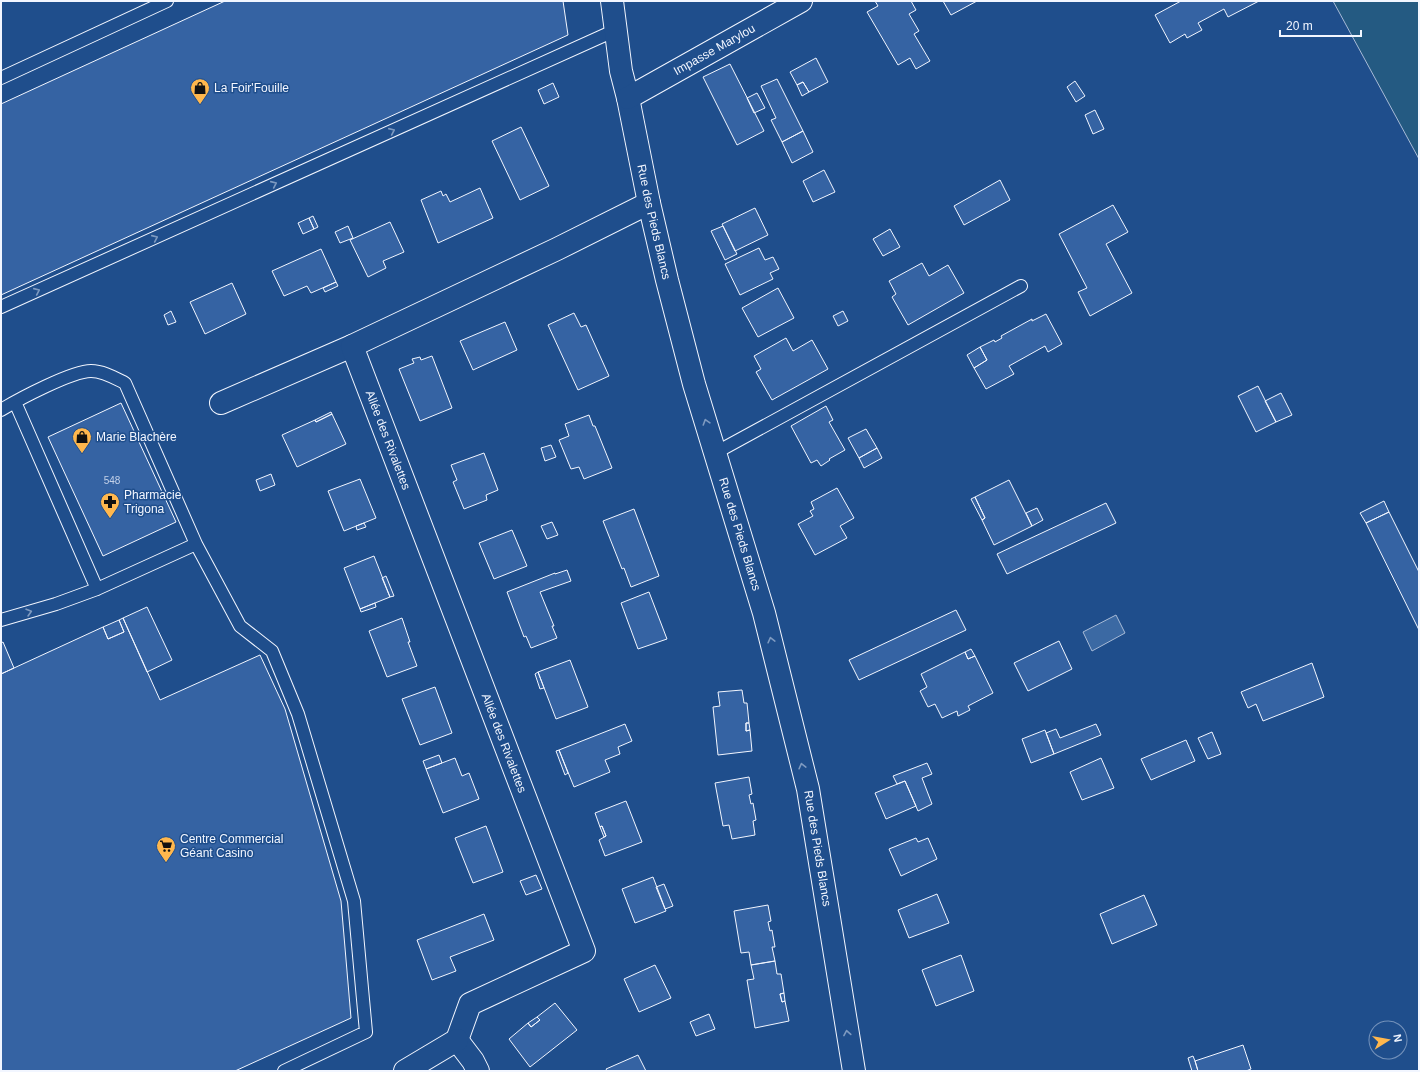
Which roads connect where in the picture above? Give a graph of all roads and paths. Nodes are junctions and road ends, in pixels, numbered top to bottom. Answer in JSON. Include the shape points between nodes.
{"nodes":[{"id":1,"x":167,"y":1,"type":"edge"},
{"id":2,"x":612,"y":1,"type":"edge"},
{"id":3,"x":801,"y":1,"type":"edge"},
{"id":4,"x":616,"y":32,"type":"junction"},
{"id":5,"x":1,"y":78,"type":"edge"},
{"id":6,"x":628,"y":98,"type":"junction"},
{"id":7,"x":649,"y":203,"type":"junction"},
{"id":8,"x":1021,"y":286,"type":"dead end"},
{"id":9,"x":1,"y":307,"type":"edge"},
{"id":10,"x":352,"y":346,"type":"junction"},
{"id":11,"x":15,"y":402,"type":"junction"},
{"id":12,"x":221,"y":403,"type":"dead end"},
{"id":13,"x":1,"y":410,"type":"edge"},
{"id":14,"x":715,"y":452,"type":"junction"},
{"id":15,"x":196,"y":544,"type":"junction"},
{"id":16,"x":97,"y":589,"type":"junction"},
{"id":17,"x":1,"y":620,"type":"edge"},
{"id":18,"x":457,"y":1040,"type":"junction"},
{"id":19,"x":284,"y":1071,"type":"edge"},
{"id":20,"x":405,"y":1071,"type":"edge"},
{"id":21,"x":478,"y":1071,"type":"edge"},
{"id":22,"x":854,"y":1071,"type":"edge"}],
"edges":[{"from":1,"to":5,"type":"lane"},
{"from":2,"to":4,"type":"street","name":"Rue des Pieds Blancs"},
{"from":3,"to":6,"type":"street","name":"Impasse Marylou"},
{"from":4,"to":6,"type":"street","name":"Rue des Pieds Blancs","via":[[621,71]]},
{"from":9,"to":4,"type":"lane","one_way":true},
{"from":6,"to":7,"type":"street","name":"Rue des Pieds Blancs"},
{"from":7,"to":10,"type":"street"},
{"from":14,"to":7,"type":"street","name":"Rue des Pieds Blancs","one_way":true,"via":[[694,384]]},
{"from":8,"to":14,"type":"lane"},
{"from":10,"to":12,"type":"street"},
{"from":10,"to":18,"type":"street","name":"Allée des Rivalettes","via":[[584,951],[470,1004]]},
{"from":11,"to":13,"type":"lane"},
{"from":11,"to":15,"type":"lane","via":[[75,374],[91,371],[125,383]]},
{"from":11,"to":16,"type":"lane"},
{"from":22,"to":14,"type":"street","name":"Rue des Pieds Blancs","one_way":true,"via":[[808,789],[764,613]]},
{"from":15,"to":16,"type":"lane"},
{"from":15,"to":19,"type":"lane","via":[[240,626],[272,651],[298,714],[354,901],[366,1032]]},
{"from":17,"to":16,"type":"lane","one_way":true},
{"from":18,"to":20,"type":"street"},
{"from":18,"to":21,"type":"street"}]}
